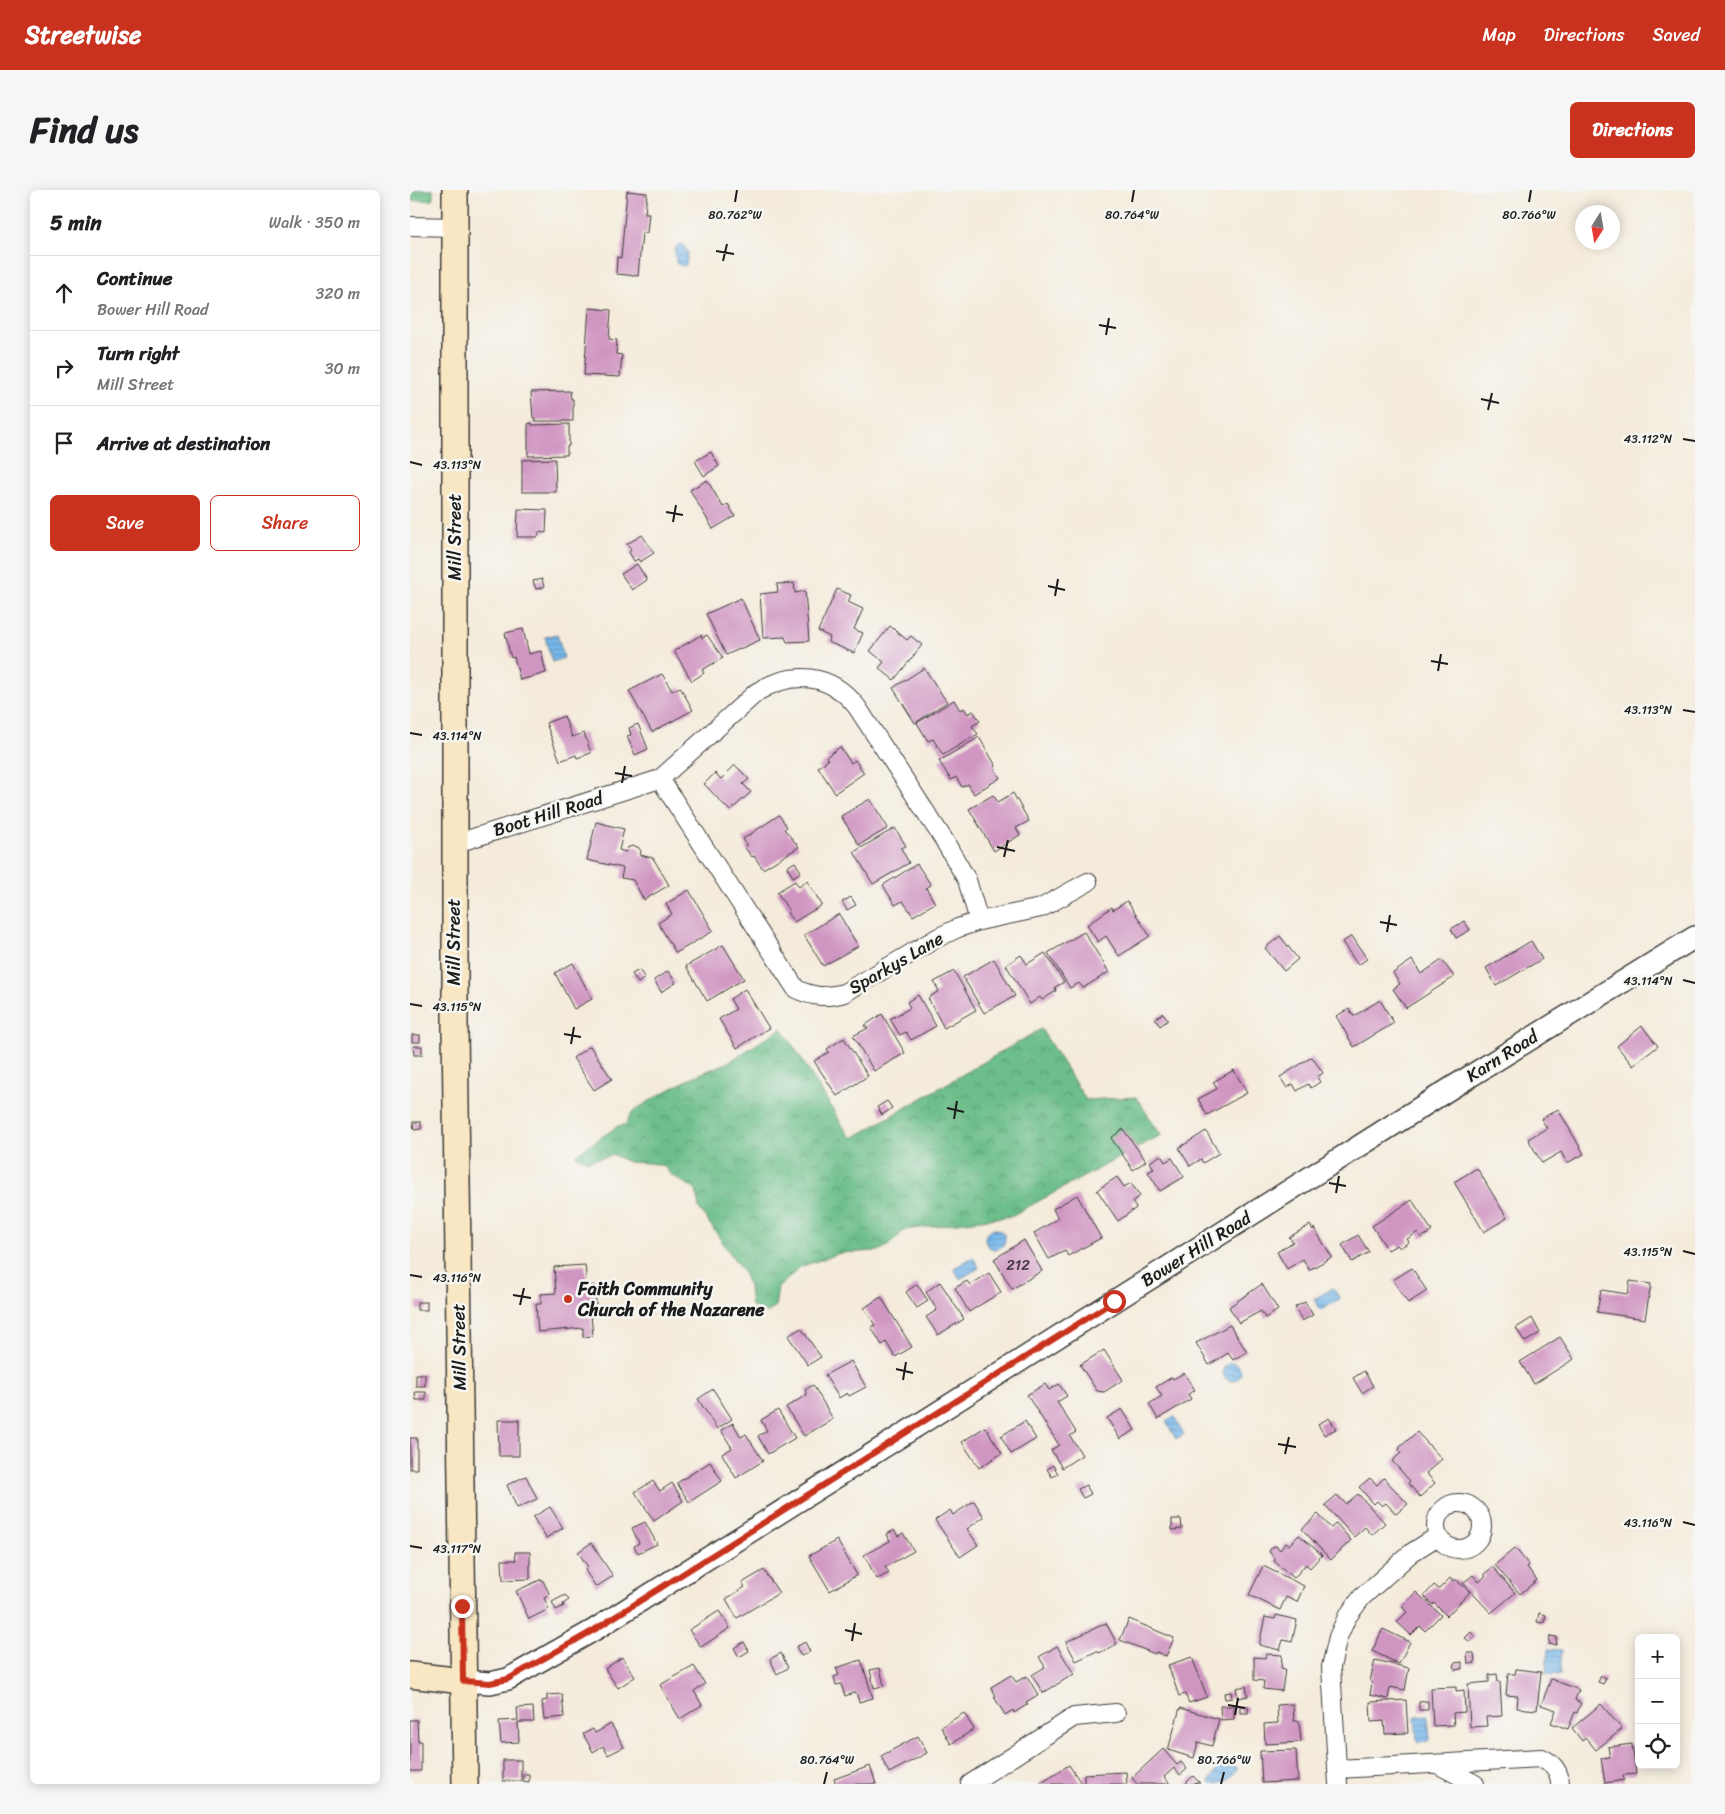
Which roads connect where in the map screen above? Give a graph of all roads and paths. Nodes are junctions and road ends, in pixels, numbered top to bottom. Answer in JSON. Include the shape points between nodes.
{"nodes":[{"id":1,"x":455,"y":190,"type":"edge"},
{"id":2,"x":410,"y":226,"type":"edge"},
{"id":3,"x":455,"y":226,"type":"junction"},
{"id":4,"x":660,"y":779,"type":"junction"},
{"id":5,"x":454,"y":844,"type":"junction"},
{"id":6,"x":1088,"y":882,"type":"dead end"},
{"id":7,"x":979,"y":922,"type":"junction"},
{"id":8,"x":1695,"y":937,"type":"edge"},
{"id":9,"x":1311,"y":1176,"type":"joint"},
{"id":10,"x":1438,"y":1536,"type":"dead end"},
{"id":11,"x":410,"y":1676,"type":"edge"},
{"id":12,"x":463,"y":1681,"type":"junction"},
{"id":13,"x":1116,"y":1713,"type":"dead end"},
{"id":14,"x":1436,"y":1764,"type":"junction"},
{"id":15,"x":1338,"y":1776,"type":"edge"},
{"id":16,"x":977,"y":1782,"type":"edge"},
{"id":17,"x":465,"y":1784,"type":"edge"},
{"id":18,"x":1475,"y":1784,"type":"edge"},
{"id":19,"x":1560,"y":1784,"type":"edge"}],
"edges":[{"from":1,"to":3,"type":"main road","name":"Mill Street"},
{"from":2,"to":3,"type":"street"},
{"from":3,"to":5,"type":"main road","name":"Mill Street"},
{"from":4,"to":5,"type":"street","name":"Boot Hill Road"},
{"from":4,"to":7,"type":"street","name":"Sparkys Lane","via":[[796,988],[807,994],[832,997],[844,993],[937,938]]},
{"from":4,"to":7,"type":"street","name":"Boot Hill Road","via":[[771,683],[786,678],[817,678],[849,696],[944,840],[967,880]]},
{"from":5,"to":12,"type":"main road","name":"Mill Street"},
{"from":6,"to":7,"type":"street","name":"Sparkys Lane","via":[[1041,908]]},
{"from":8,"to":9,"type":"street","name":"Karn Road"},
{"from":9,"to":12,"type":"street","name":"Bower Hill Road","via":[[594,1630],[508,1679],[490,1683]]},
{"from":10,"to":15,"type":"street","via":[[1411,1553],[1362,1596],[1336,1643],[1331,1666]]},
{"from":11,"to":12,"type":"main road"},
{"from":12,"to":17,"type":"main road","name":"Mill Street"},
{"from":13,"to":16,"type":"street","via":[[1074,1717]]},
{"from":14,"to":15,"type":"street"},
{"from":14,"to":18,"type":"street"},
{"from":14,"to":19,"type":"street","via":[[1542,1758],[1555,1767]]}]}
